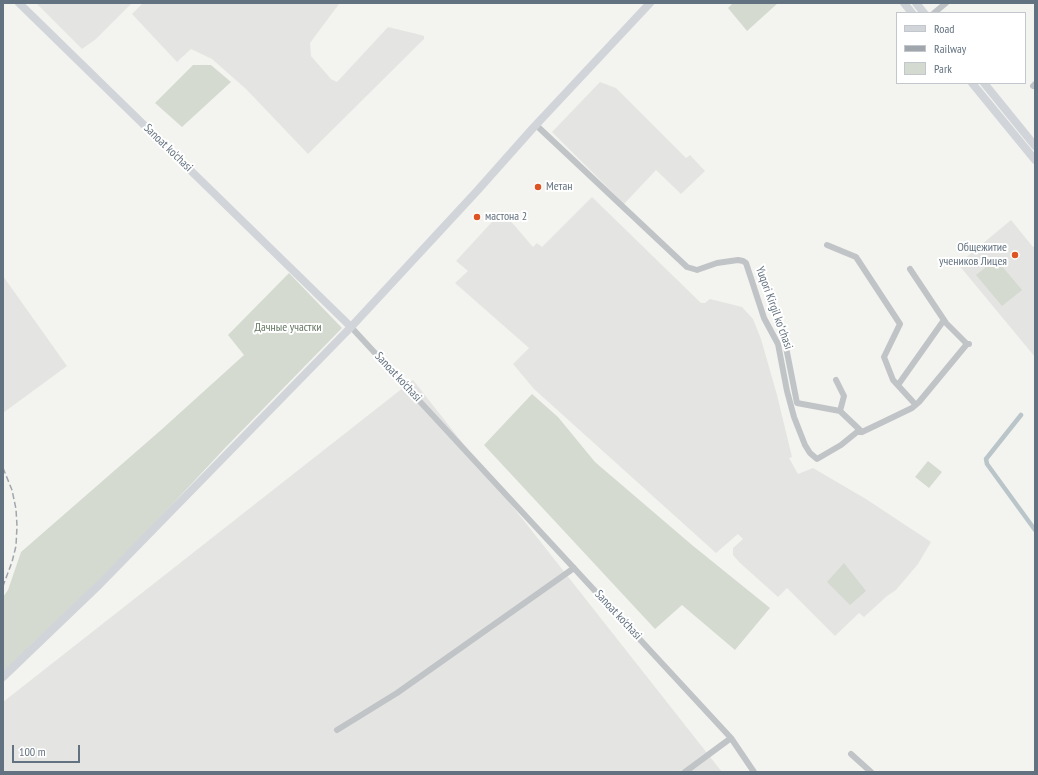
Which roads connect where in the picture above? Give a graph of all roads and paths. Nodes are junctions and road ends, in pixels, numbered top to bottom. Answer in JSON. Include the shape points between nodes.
{"nodes":[{"id":1,"x":19,"y":3,"type":"edge"},
{"id":2,"x":650,"y":3,"type":"edge"},
{"id":3,"x":904,"y":3,"type":"edge"},
{"id":4,"x":916,"y":3,"type":"edge"},
{"id":5,"x":946,"y":3,"type":"edge"},
{"id":6,"x":911,"y":12,"type":"edge"},
{"id":7,"x":923,"y":12,"type":"edge"},
{"id":8,"x":935,"y":12,"type":"edge"},
{"id":9,"x":973,"y":84,"type":"edge"},
{"id":10,"x":985,"y":84,"type":"edge"},
{"id":11,"x":536,"y":125,"type":"junction"},
{"id":12,"x":1035,"y":146,"type":"edge"},
{"id":13,"x":1035,"y":160,"type":"edge"},
{"id":14,"x":827,"y":245,"type":"dead end"},
{"id":15,"x":910,"y":269,"type":"dead end"},
{"id":16,"x":944,"y":320,"type":"junction"},
{"id":17,"x":351,"y":327,"type":"junction"},
{"id":18,"x":784,"y":342,"type":"dead end"},
{"id":19,"x":836,"y":380,"type":"dead end"},
{"id":20,"x":898,"y":385,"type":"junction"},
{"id":21,"x":916,"y":404,"type":"junction"},
{"id":22,"x":840,"y":411,"type":"junction"},
{"id":23,"x":862,"y":432,"type":"junction"},
{"id":24,"x":574,"y":568,"type":"junction"},
{"id":25,"x":3,"y":677,"type":"edge"},
{"id":26,"x":337,"y":730,"type":"dead end"},
{"id":27,"x":731,"y":738,"type":"junction"},
{"id":28,"x":851,"y":754,"type":"dead end"},
{"id":29,"x":684,"y":772,"type":"edge"},
{"id":30,"x":754,"y":772,"type":"edge"},
{"id":31,"x":871,"y":772,"type":"edge"}],
"edges":[{"from":1,"to":17,"type":"main road","name":"Sanoat ko'chasi"},
{"from":2,"to":11,"type":"main road"},
{"from":3,"to":6,"type":"main road"},
{"from":4,"to":7,"type":"main road"},
{"from":5,"to":8,"type":"street"},
{"from":9,"to":13,"type":"main road"},
{"from":10,"to":12,"type":"main road"},
{"from":11,"to":17,"type":"main road"},
{"from":11,"to":23,"type":"street","name":"Yuqori Kirgil koʻchasi","via":[[686,267],[697,270],[717,263],[746,263],[764,318],[778,344],[794,417],[804,445],[810,453],[817,459],[842,445],[857,432]]},
{"from":14,"to":20,"type":"street","via":[[856,257],[900,324],[884,357],[893,380]]},
{"from":15,"to":16,"type":"street"},
{"from":16,"to":20,"type":"street"},
{"from":16,"to":21,"type":"street","name":"Yuqori Kirgil koʻchasi","via":[[968,344]]},
{"from":17,"to":24,"type":"street","name":"Sanoat ko'chasi"},
{"from":17,"to":25,"type":"main road","via":[[100,584]]},
{"from":18,"to":22,"type":"street","via":[[797,403]]},
{"from":19,"to":22,"type":"street","via":[[844,396]]},
{"from":20,"to":21,"type":"street"},
{"from":21,"to":23,"type":"street","name":"Yuqori Kirgil koʻchasi"},
{"from":22,"to":23,"type":"street"},
{"from":24,"to":26,"type":"street","via":[[397,693]]},
{"from":24,"to":27,"type":"street","name":"Sanoat ko'chasi"},
{"from":27,"to":29,"type":"street"},
{"from":27,"to":30,"type":"street","name":"Sanoat ko'chasi"},
{"from":28,"to":31,"type":"street"}]}
